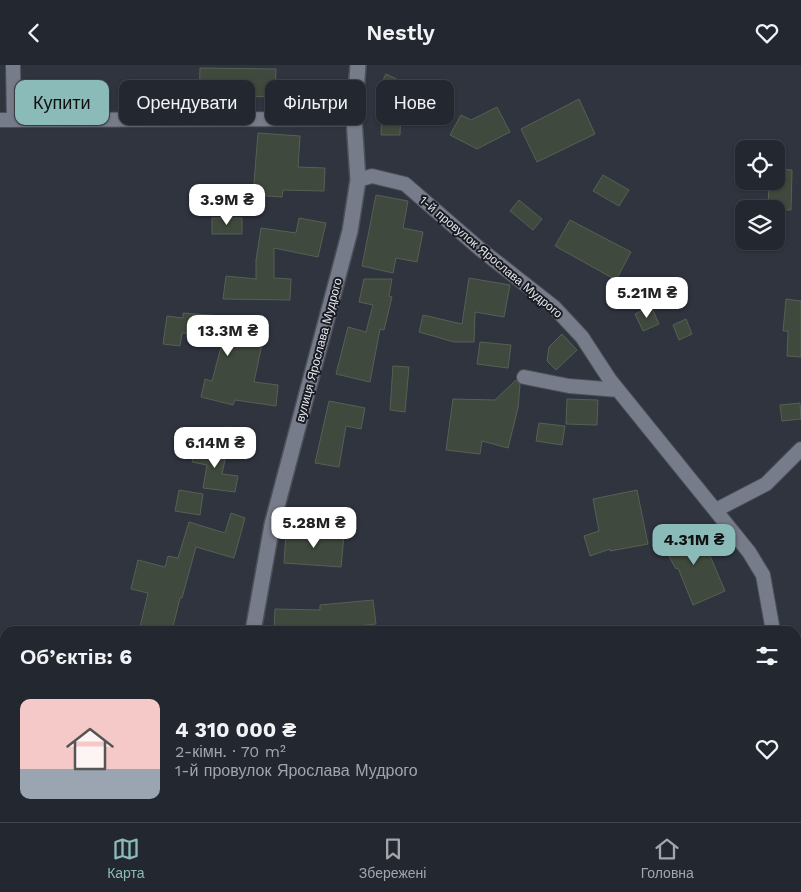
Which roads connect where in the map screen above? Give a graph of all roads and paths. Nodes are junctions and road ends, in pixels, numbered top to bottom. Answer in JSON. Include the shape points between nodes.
{"nodes":[{"id":1,"x":14,"y":65,"type":"edge"},
{"id":2,"x":358,"y":65,"type":"edge"},
{"id":3,"x":357,"y":80,"type":"edge"},
{"id":4,"x":265,"y":119,"type":"edge"},
{"id":5,"x":0,"y":120,"type":"edge"},
{"id":6,"x":14,"y":120,"type":"junction"},
{"id":7,"x":354,"y":125,"type":"edge"},
{"id":8,"x":358,"y":180,"type":"junction"},
{"id":9,"x":524,"y":377,"type":"dead end"},
{"id":10,"x":618,"y":390,"type":"junction"},
{"id":11,"x":801,"y":449,"type":"edge"},
{"id":12,"x":716,"y":510,"type":"junction"},
{"id":13,"x":254,"y":626,"type":"edge"},
{"id":14,"x":772,"y":626,"type":"edge"}],
"edges":[{"from":1,"to":6,"type":"street"},
{"from":2,"to":3,"type":"main road","name":"вулиця Ярослава Мудрого"},
{"from":4,"to":6,"type":"street"},
{"from":5,"to":6,"type":"street"},
{"from":7,"to":8,"type":"main road","name":"вулиця Ярослава Мудрого"},
{"from":8,"to":10,"type":"street","name":"1-й провулок Ярослава Мудрого","via":[[372,176],[405,184],[554,307],[582,337]]},
{"from":8,"to":13,"type":"main road","name":"вулиця Ярослава Мудрого","via":[[350,231],[330,312],[272,525]]},
{"from":9,"to":10,"type":"street","via":[[569,387]]},
{"from":10,"to":12,"type":"street","name":"1-й провулок Ярослава Мудрого"},
{"from":11,"to":12,"type":"street","via":[[766,483]]},
{"from":12,"to":14,"type":"street","name":"1-й провулок Ярослава Мудрого","via":[[763,575]]}]}
